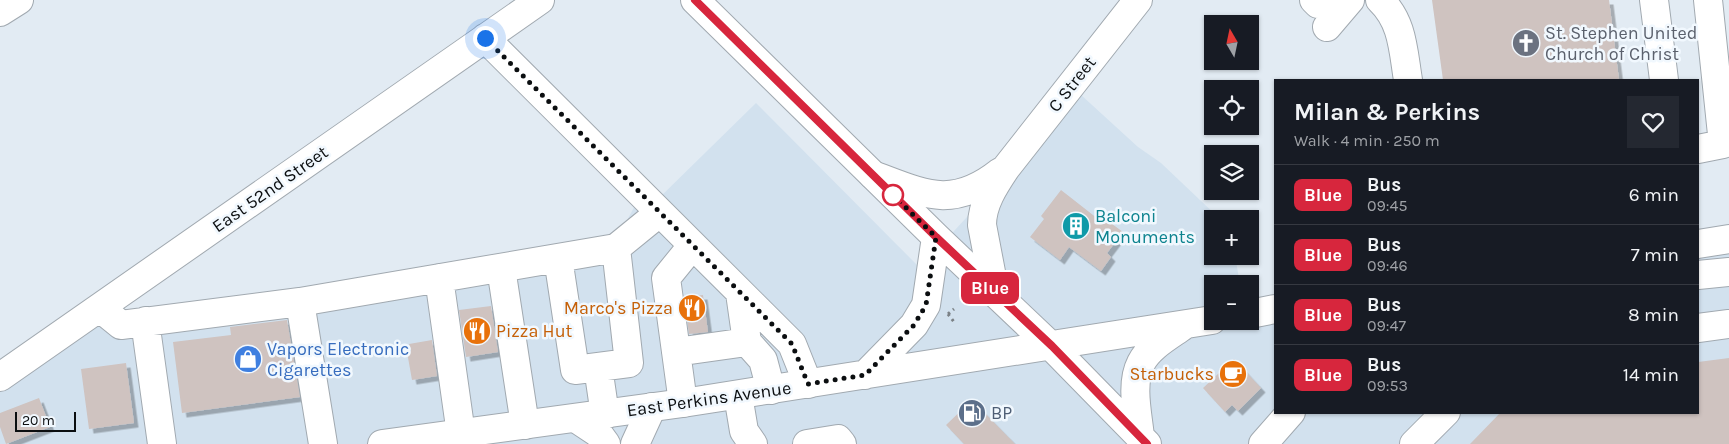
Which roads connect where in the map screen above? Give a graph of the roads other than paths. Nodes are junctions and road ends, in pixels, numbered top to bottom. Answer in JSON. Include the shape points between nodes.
{"nodes":[{"id":1,"x":19,"y":0,"type":"edge"},
{"id":2,"x":540,"y":0,"type":"edge"},
{"id":3,"x":695,"y":0,"type":"edge"},
{"id":4,"x":1138,"y":0,"type":"edge"},
{"id":5,"x":1350,"y":0,"type":"edge"},
{"id":6,"x":1380,"y":0,"type":"edge"},
{"id":7,"x":1654,"y":0,"type":"edge"},
{"id":8,"x":1708,"y":0,"type":"edge"},
{"id":9,"x":1320,"y":10,"type":"edge"},
{"id":10,"x":0,"y":12,"type":"edge"},
{"id":11,"x":485,"y":38,"type":"junction"},
{"id":12,"x":1408,"y":79,"type":"edge"},
{"id":13,"x":1664,"y":79,"type":"edge"},
{"id":14,"x":1699,"y":149,"type":"edge"},
{"id":15,"x":1006,"y":168,"type":"junction"},
{"id":16,"x":872,"y":175,"type":"junction"},
{"id":17,"x":659,"y":213,"type":"junction"},
{"id":18,"x":936,"y":237,"type":"junction"},
{"id":19,"x":1729,"y":240,"type":"edge"},
{"id":20,"x":1699,"y":244,"type":"edge"},
{"id":21,"x":692,"y":246,"type":"junction"},
{"id":22,"x":616,"y":248,"type":"junction"},
{"id":23,"x":558,"y":258,"type":"junction"},
{"id":24,"x":501,"y":268,"type":"junction"},
{"id":25,"x":1729,"y":272,"type":"edge"},
{"id":26,"x":1699,"y":275,"type":"edge"},
{"id":27,"x":439,"y":278,"type":"junction"},
{"id":28,"x":740,"y":293,"type":"junction"},
{"id":29,"x":995,"y":293,"type":"junction"},
{"id":30,"x":300,"y":302,"type":"junction"},
{"id":31,"x":100,"y":308,"type":"junction"},
{"id":32,"x":1274,"y":310,"type":"edge"},
{"id":33,"x":1259,"y":313,"type":"edge"},
{"id":34,"x":145,"y":322,"type":"junction"},
{"id":35,"x":1199,"y":322,"type":"edge"},
{"id":36,"x":1729,"y":324,"type":"edge"},
{"id":37,"x":1699,"y":328,"type":"edge"},
{"id":38,"x":747,"y":342,"type":"junction"},
{"id":39,"x":1052,"y":346,"type":"junction"},
{"id":40,"x":676,"y":352,"type":"junction"},
{"id":41,"x":598,"y":368,"type":"junction"},
{"id":42,"x":865,"y":375,"type":"junction"},
{"id":43,"x":0,"y":377,"type":"edge"},
{"id":44,"x":808,"y":384,"type":"junction"},
{"id":45,"x":771,"y":390,"type":"junction"},
{"id":46,"x":738,"y":395,"type":"junction"},
{"id":47,"x":683,"y":403,"type":"junction"},
{"id":48,"x":652,"y":407,"type":"junction"},
{"id":49,"x":1289,"y":414,"type":"edge"},
{"id":50,"x":1444,"y":414,"type":"edge"},
{"id":51,"x":605,"y":415,"type":"junction"},
{"id":52,"x":577,"y":419,"type":"junction"},
{"id":53,"x":525,"y":425,"type":"junction"},
{"id":54,"x":461,"y":434,"type":"junction"},
{"id":55,"x":1144,"y":441,"type":"edge"},
{"id":56,"x":162,"y":444,"type":"edge"},
{"id":57,"x":323,"y":444,"type":"edge"},
{"id":58,"x":382,"y":444,"type":"edge"},
{"id":59,"x":606,"y":444,"type":"edge"},
{"id":60,"x":635,"y":444,"type":"edge"},
{"id":61,"x":753,"y":444,"type":"edge"},
{"id":62,"x":807,"y":444,"type":"edge"},
{"id":63,"x":842,"y":444,"type":"edge"},
{"id":64,"x":1263,"y":444,"type":"edge"},
{"id":65,"x":1414,"y":444,"type":"edge"}],
"edges":[{"from":1,"to":10,"type":"main road"},
{"from":2,"to":11,"type":"main road","name":"East 52nd Street"},
{"from":3,"to":16,"type":"main road"},
{"from":4,"to":15,"type":"main road","name":"C Street"},
{"from":5,"to":9,"type":"main road"},
{"from":6,"to":12,"type":"main road","via":[[1391,10],[1400,28]]},
{"from":7,"to":13,"type":"main road"},
{"from":8,"to":14,"type":"main road","via":[[1723,144]]},
{"from":11,"to":17,"type":"main road"},
{"from":11,"to":31,"type":"main road","name":"East 52nd Street"},
{"from":15,"to":16,"type":"main road","name":"C Street","via":[[980,187],[952,195],[925,193]]},
{"from":15,"to":29,"type":"main road","name":"C Street","via":[[989,195],[982,218]]},
{"from":16,"to":18,"type":"main road"},
{"from":17,"to":21,"type":"main road"},
{"from":17,"to":22,"type":"main road"},
{"from":18,"to":29,"type":"main road"},
{"from":18,"to":42,"type":"main road","via":[[926,305],[914,325]]},
{"from":19,"to":20,"type":"main road"},
{"from":21,"to":28,"type":"main road"},
{"from":21,"to":40,"type":"main road","via":[[666,278]]},
{"from":22,"to":23,"type":"main road"},
{"from":22,"to":41,"type":"main road","via":[[629,363]]},
{"from":23,"to":24,"type":"main road"},
{"from":23,"to":41,"type":"main road","via":[[575,370]]},
{"from":24,"to":27,"type":"main road"},
{"from":24,"to":53,"type":"main road"},
{"from":25,"to":26,"type":"main road"},
{"from":27,"to":30,"type":"main road"},
{"from":27,"to":54,"type":"main road"},
{"from":28,"to":38,"type":"main road"},
{"from":28,"to":44,"type":"main road","via":[[792,344]]},
{"from":29,"to":39,"type":"main road"},
{"from":30,"to":34,"type":"main road"},
{"from":30,"to":57,"type":"main road"},
{"from":31,"to":34,"type":"main road","via":[[121,325]]},
{"from":31,"to":43,"type":"main road","name":"East 52nd Street"},
{"from":32,"to":33,"type":"main road"},
{"from":34,"to":56,"type":"main road"},
{"from":35,"to":39,"type":"main road","name":"East Perkins Avenue"},
{"from":35,"to":55,"type":"main road","via":[[1157,345],[1141,362],[1136,386]]},
{"from":36,"to":37,"type":"main road"},
{"from":38,"to":40,"type":"main road"},
{"from":38,"to":45,"type":"main road","via":[[763,360]]},
{"from":39,"to":42,"type":"main road","name":"East Perkins Avenue"},
{"from":39,"to":55,"type":"main road"},
{"from":40,"to":47,"type":"main road"},
{"from":41,"to":51,"type":"main road"},
{"from":42,"to":44,"type":"main road","name":"East Perkins Avenue"},
{"from":44,"to":45,"type":"main road","name":"East Perkins Avenue"},
{"from":45,"to":46,"type":"main road","name":"East Perkins Avenue"},
{"from":46,"to":47,"type":"main road","name":"East Perkins Avenue"},
{"from":46,"to":61,"type":"main road","via":[[744,431]]},
{"from":47,"to":48,"type":"main road","name":"East Perkins Avenue"},
{"from":48,"to":51,"type":"main road","name":"East Perkins Avenue"},
{"from":48,"to":60,"type":"main road"},
{"from":49,"to":64,"type":"main road"},
{"from":50,"to":65,"type":"main road"},
{"from":51,"to":52,"type":"main road","name":"East Perkins Avenue"},
{"from":52,"to":53,"type":"main road","name":"East Perkins Avenue"},
{"from":52,"to":59,"type":"main road","via":[[598,433]]},
{"from":53,"to":54,"type":"main road","name":"East Perkins Avenue"},
{"from":54,"to":58,"type":"main road","name":"East Perkins Avenue"},
{"from":62,"to":63,"type":"main road","via":[[838,439]]}]}
